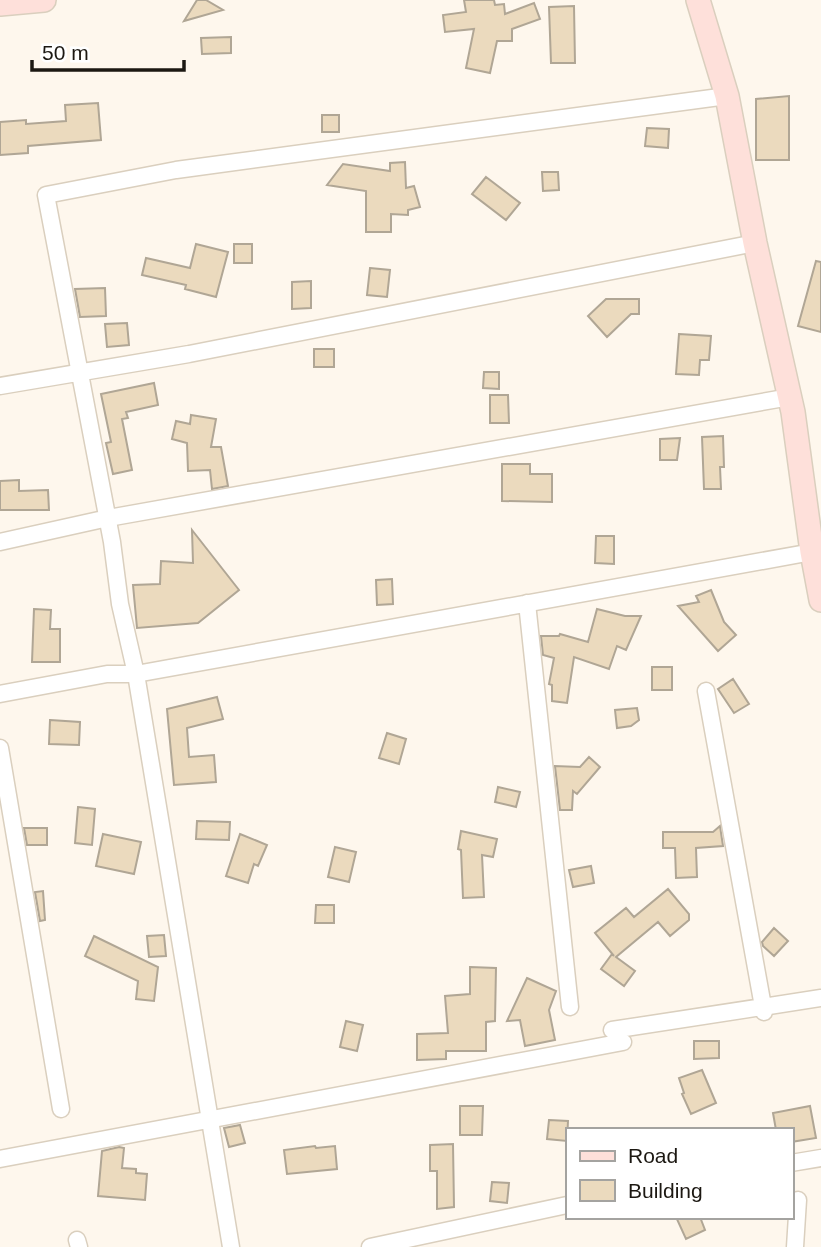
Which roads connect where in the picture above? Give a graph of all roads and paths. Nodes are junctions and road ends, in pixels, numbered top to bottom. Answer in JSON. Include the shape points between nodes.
{"nodes":[{"id":1,"x":44,"y":0,"type":"edge"},
{"id":2,"x":698,"y":0,"type":"edge"},
{"id":3,"x":0,"y":4,"type":"edge"},
{"id":4,"x":727,"y":96,"type":"junction"},
{"id":5,"x":755,"y":243,"type":"junction"},
{"id":6,"x":80,"y":371,"type":"junction"},
{"id":7,"x":0,"y":386,"type":"edge"},
{"id":8,"x":790,"y":397,"type":"junction"},
{"id":9,"x":108,"y":518,"type":"junction"},
{"id":10,"x":0,"y":542,"type":"edge"},
{"id":11,"x":812,"y":552,"type":"junction"},
{"id":12,"x":821,"y":600,"type":"edge"},
{"id":13,"x":527,"y":603,"type":"junction"},
{"id":14,"x":136,"y":674,"type":"junction"},
{"id":15,"x":706,"y":691,"type":"dead end"},
{"id":16,"x":0,"y":694,"type":"edge"},
{"id":17,"x":0,"y":748,"type":"edge"},
{"id":18,"x":821,"y":998,"type":"edge"},
{"id":19,"x":570,"y":1006,"type":"dead end"},
{"id":20,"x":764,"y":1012,"type":"dead end"},
{"id":21,"x":61,"y":1109,"type":"dead end"},
{"id":22,"x":821,"y":1158,"type":"edge"},
{"id":23,"x":0,"y":1159,"type":"edge"},
{"id":24,"x":793,"y":1163,"type":"edge"},
{"id":25,"x":798,"y":1200,"type":"dead end"},
{"id":26,"x":566,"y":1205,"type":"edge"},
{"id":27,"x":231,"y":1247,"type":"edge"},
{"id":28,"x":370,"y":1247,"type":"edge"},
{"id":29,"x":795,"y":1247,"type":"edge"}],
"edges":[{"from":1,"to":3,"type":"street"},
{"from":2,"to":4,"type":"street"},
{"from":4,"to":5,"type":"street"},
{"from":4,"to":6,"type":"street","via":[[176,170],[46,195]]},
{"from":5,"to":6,"type":"street","via":[[190,354]]},
{"from":5,"to":8,"type":"street"},
{"from":6,"to":7,"type":"street"},
{"from":6,"to":9,"type":"street"},
{"from":8,"to":9,"type":"street"},
{"from":8,"to":11,"type":"street"},
{"from":9,"to":10,"type":"street"},
{"from":9,"to":14,"type":"street"},
{"from":11,"to":12,"type":"street"},
{"from":11,"to":13,"type":"street"},
{"from":13,"to":14,"type":"street"},
{"from":13,"to":19,"type":"street"},
{"from":14,"to":16,"type":"street","via":[[107,674]]},
{"from":14,"to":27,"type":"street"},
{"from":15,"to":20,"type":"street"},
{"from":17,"to":21,"type":"street"},
{"from":18,"to":23,"type":"street"},
{"from":22,"to":24,"type":"street"},
{"from":25,"to":29,"type":"street"},
{"from":26,"to":28,"type":"street"}]}
